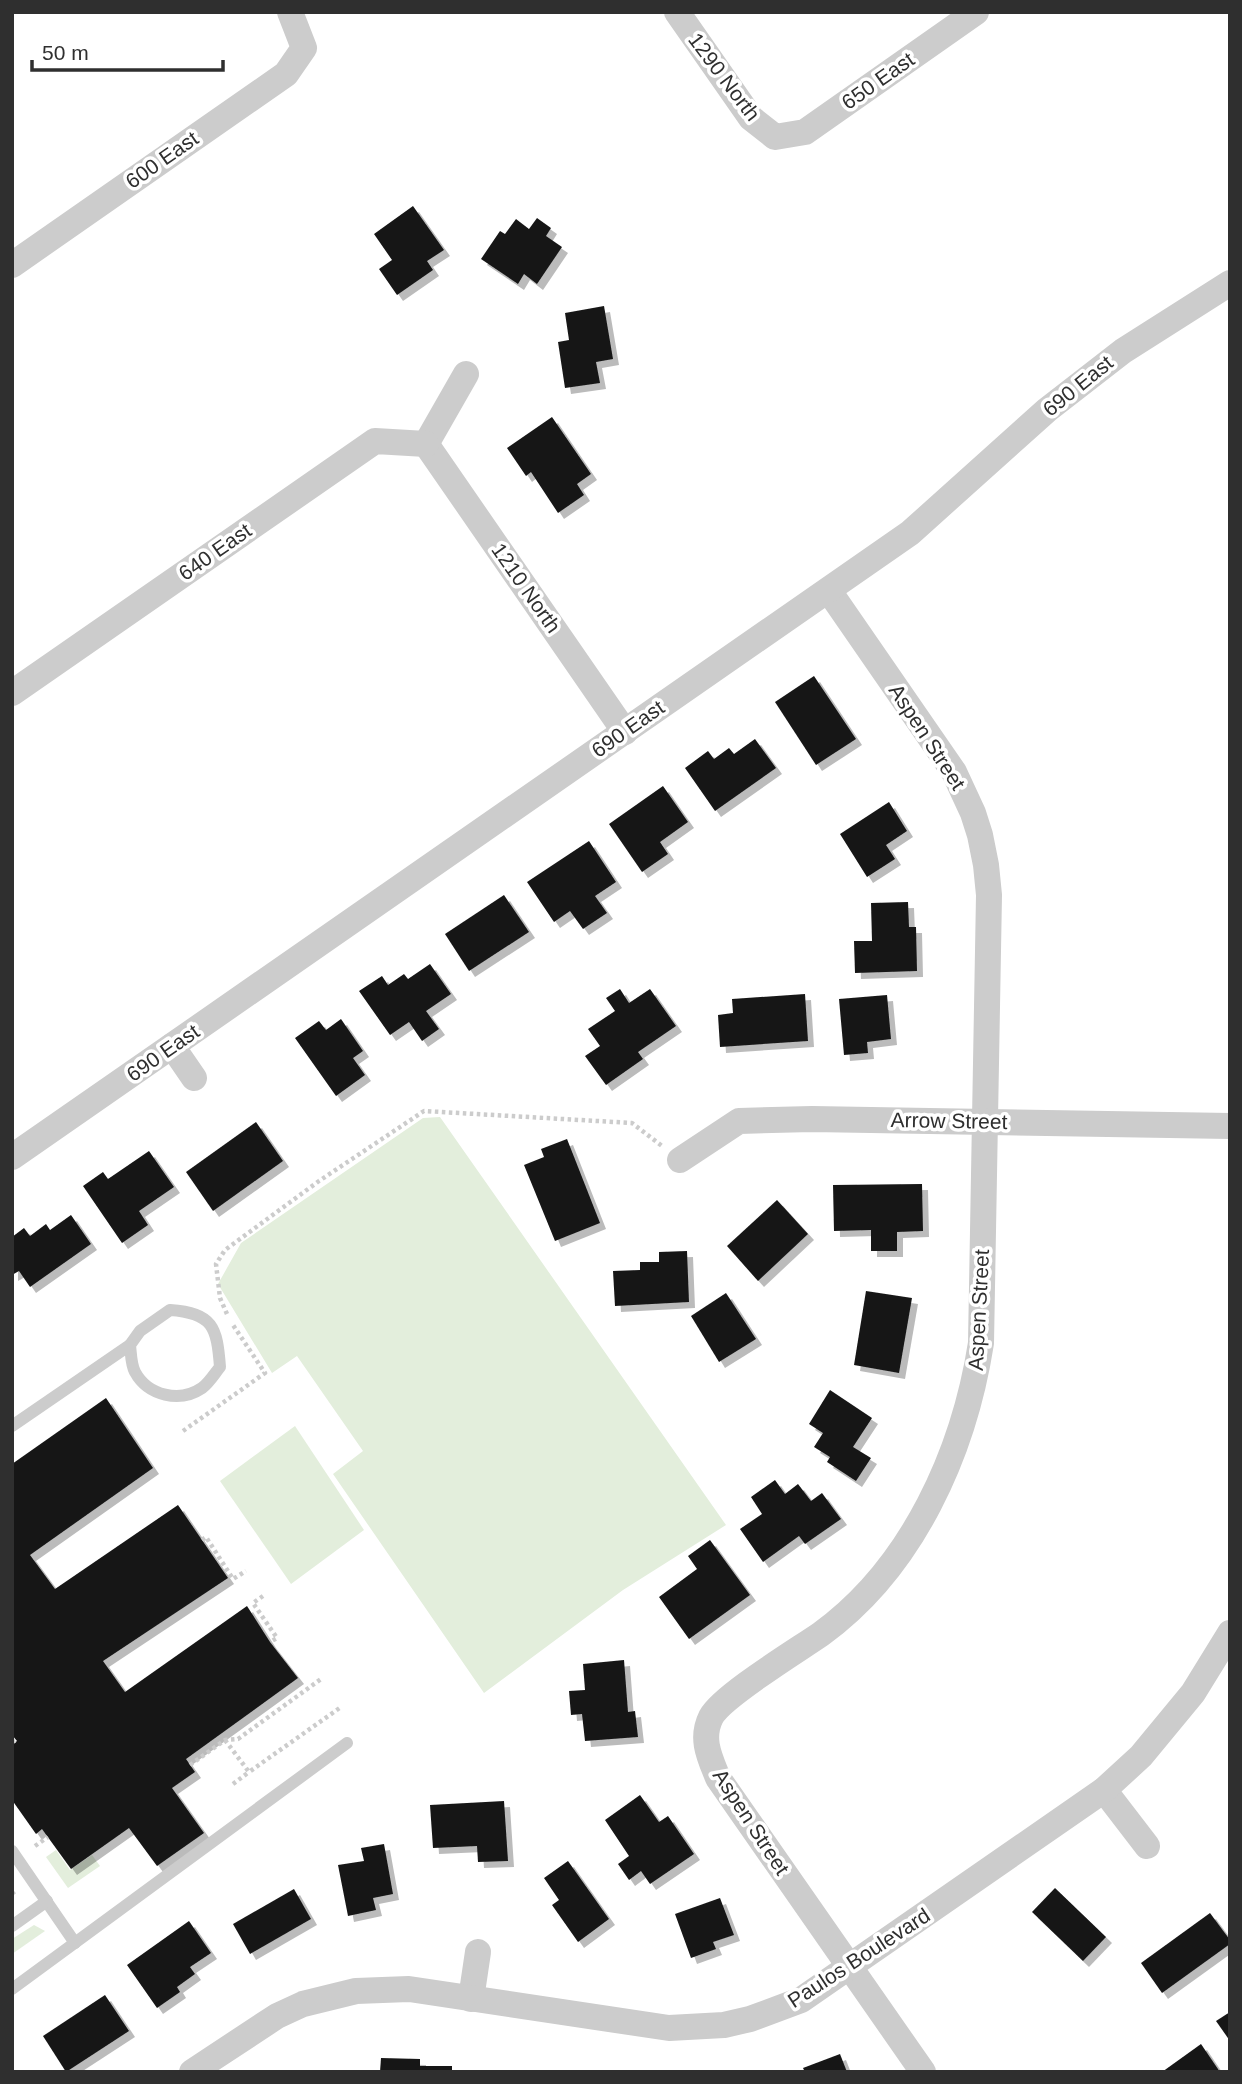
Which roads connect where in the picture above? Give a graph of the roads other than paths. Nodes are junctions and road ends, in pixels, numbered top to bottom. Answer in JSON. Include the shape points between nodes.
{"nodes":[{"id":1,"x":290,"y":12,"type":"edge"},
{"id":2,"x":677,"y":12,"type":"edge"},
{"id":3,"x":975,"y":12,"type":"edge"},
{"id":4,"x":775,"y":137,"type":"joint"},
{"id":5,"x":12,"y":265,"type":"edge"},
{"id":6,"x":1230,"y":283,"type":"edge"},
{"id":7,"x":466,"y":374,"type":"dead end"},
{"id":8,"x":426,"y":444,"type":"junction"},
{"id":9,"x":828,"y":590,"type":"junction"},
{"id":10,"x":12,"y":693,"type":"edge"},
{"id":11,"x":625,"y":732,"type":"junction"},
{"id":12,"x":172,"y":1046,"type":"junction"},
{"id":13,"x":194,"y":1078,"type":"dead end"},
{"id":14,"x":984,"y":1122,"type":"junction"},
{"id":15,"x":1230,"y":1126,"type":"edge"},
{"id":16,"x":12,"y":1157,"type":"edge"},
{"id":17,"x":680,"y":1160,"type":"road end"},
{"id":18,"x":130,"y":1345,"type":"junction"},
{"id":19,"x":12,"y":1426,"type":"edge"},
{"id":20,"x":1230,"y":1633,"type":"edge"},
{"id":21,"x":347,"y":1743,"type":"dead end"},
{"id":22,"x":1104,"y":1790,"type":"junction"},
{"id":23,"x":1147,"y":1846,"type":"dead end"},
{"id":24,"x":12,"y":1851,"type":"edge"},
{"id":25,"x":47,"y":1901,"type":"junction"},
{"id":26,"x":12,"y":1926,"type":"edge"},
{"id":27,"x":75,"y":1943,"type":"junction"},
{"id":28,"x":478,"y":1952,"type":"dead end"},
{"id":29,"x":850,"y":1968,"type":"junction"},
{"id":30,"x":12,"y":1989,"type":"edge"},
{"id":31,"x":471,"y":1999,"type":"junction"},
{"id":32,"x":202,"y":2069,"type":"edge"},
{"id":33,"x":923,"y":2072,"type":"edge"}],
"edges":[{"from":1,"to":5,"type":"street","name":"600 East","via":[[304,48],[286,74]]},
{"from":2,"to":4,"type":"street","name":"1290 North","via":[[751,118]]},
{"from":3,"to":4,"type":"street","name":"650 East","via":[[805,132]]},
{"from":6,"to":9,"type":"street","name":"690 East","via":[[1123,351],[1047,410],[919,526]]},
{"from":7,"to":8,"type":"street"},
{"from":8,"to":10,"type":"street","name":"640 East","via":[[375,441]]},
{"from":8,"to":11,"type":"street","name":"1210 North"},
{"from":9,"to":11,"type":"street","name":"690 East"},
{"from":9,"to":14,"type":"street","name":"Aspen Street","via":[[954,772],[980,835],[989,895]]},
{"from":11,"to":12,"type":"street","name":"690 East"},
{"from":12,"to":13,"type":"street"},
{"from":12,"to":16,"type":"street","name":"690 East"},
{"from":14,"to":15,"type":"street","name":"Arrow Street"},
{"from":14,"to":17,"type":"street","name":"Arrow Street","via":[[738,1121]]},
{"from":14,"to":29,"type":"street","name":"Aspen Street","via":[[981,1343],[966,1417],[944,1475],[921,1519],[877,1579],[824,1631],[728,1699],[711,1717],[705,1747],[718,1778]]},
{"from":18,"to":18,"type":"lane","via":[[135,1373],[155,1394],[183,1396],[203,1388],[220,1367],[215,1334],[205,1318],[188,1311],[170,1310],[140,1331]]},
{"from":18,"to":19,"type":"lane"},
{"from":20,"to":22,"type":"street","name":"Paulos Boulevard","via":[[1193,1693],[1141,1756]]},
{"from":21,"to":27,"type":"lane"},
{"from":22,"to":23,"type":"street"},
{"from":22,"to":29,"type":"street","name":"Paulos Boulevard"},
{"from":24,"to":25,"type":"lane"},
{"from":25,"to":26,"type":"lane"},
{"from":25,"to":27,"type":"lane"},
{"from":27,"to":30,"type":"lane"},
{"from":28,"to":31,"type":"street"},
{"from":29,"to":31,"type":"street","name":"Paulos Boulevard","via":[[776,2011],[696,2028],[642,2025]]},
{"from":29,"to":33,"type":"street","name":"Aspen Street"},
{"from":31,"to":32,"type":"street","name":"Paulos Boulevard","via":[[409,1989],[330,1996],[276,2016]]}]}
